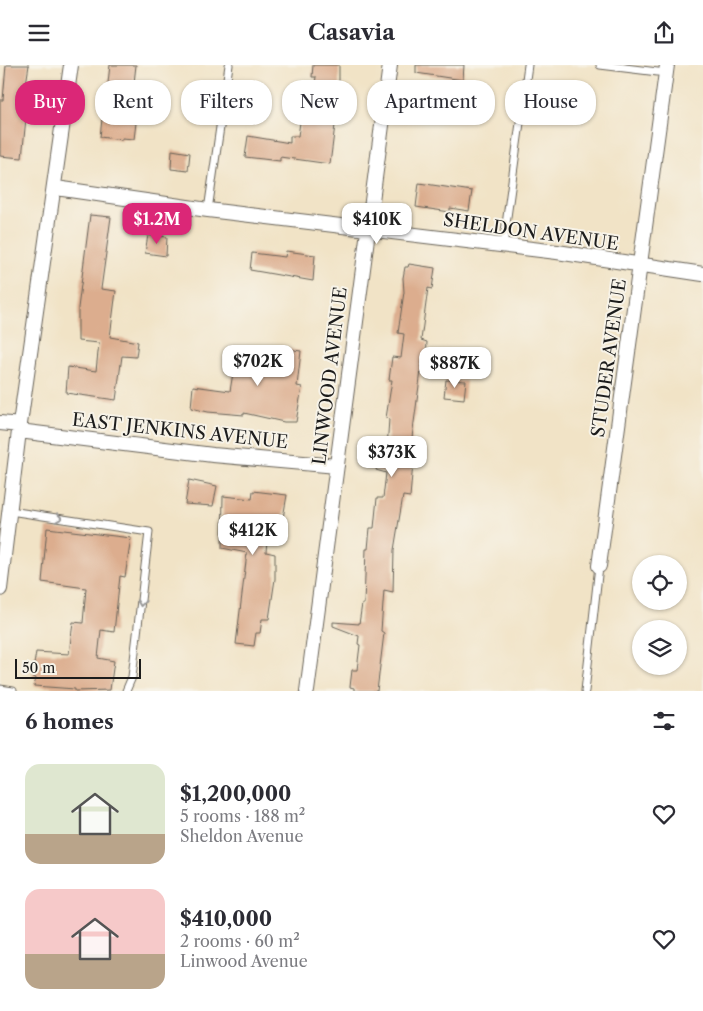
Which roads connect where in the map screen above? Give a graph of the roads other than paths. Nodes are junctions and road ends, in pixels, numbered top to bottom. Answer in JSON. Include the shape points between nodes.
{"nodes":[{"id":1,"x":71,"y":65,"type":"edge"},
{"id":2,"x":229,"y":65,"type":"edge"},
{"id":3,"x":390,"y":65,"type":"edge"},
{"id":4,"x":528,"y":65,"type":"edge"},
{"id":5,"x":600,"y":65,"type":"edge"},
{"id":6,"x":667,"y":69,"type":"edge"},
{"id":7,"x":56,"y":188,"type":"junction"},
{"id":8,"x":208,"y":209,"type":"junction"},
{"id":9,"x":368,"y":229,"type":"junction"},
{"id":10,"x":503,"y":246,"type":"junction"},
{"id":11,"x":641,"y":266,"type":"junction"},
{"id":12,"x":703,"y":274,"type":"edge"},
{"id":13,"x":0,"y":423,"type":"edge"},
{"id":14,"x":20,"y":428,"type":"junction"},
{"id":15,"x":337,"y":466,"type":"junction"},
{"id":16,"x":10,"y":511,"type":"junction"},
{"id":17,"x":599,"y":566,"type":"joint"},
{"id":18,"x":0,"y":589,"type":"edge"},
{"id":19,"x":0,"y":689,"type":"edge"},
{"id":20,"x":13,"y":691,"type":"edge"},
{"id":21,"x":126,"y":691,"type":"edge"},
{"id":22,"x":307,"y":691,"type":"edge"},
{"id":23,"x":585,"y":691,"type":"edge"}],
"edges":[{"from":1,"to":7,"type":"street"},
{"from":2,"to":8,"type":"lane"},
{"from":3,"to":9,"type":"street","name":"LINWOOD AVENUE"},
{"from":4,"to":10,"type":"lane"},
{"from":5,"to":6,"type":"lane"},
{"from":6,"to":11,"type":"street","name":"STUDER AVENUE"},
{"from":7,"to":8,"type":"street","name":"SHELDON AVENUE"},
{"from":7,"to":14,"type":"street"},
{"from":8,"to":9,"type":"street","name":"SHELDON AVENUE"},
{"from":9,"to":10,"type":"street","name":"SHELDON AVENUE"},
{"from":9,"to":15,"type":"street","name":"LINWOOD AVENUE"},
{"from":10,"to":11,"type":"street","name":"SHELDON AVENUE"},
{"from":11,"to":12,"type":"street","name":"SHELDON AVENUE"},
{"from":11,"to":17,"type":"street","name":"STUDER AVENUE"},
{"from":13,"to":14,"type":"street","name":"EAST JENKINS AVENUE"},
{"from":14,"to":15,"type":"street","name":"EAST JENKINS AVENUE","via":[[213,455]]},
{"from":14,"to":16,"type":"street"},
{"from":15,"to":22,"type":"street","name":"LINWOOD AVENUE"},
{"from":16,"to":18,"type":"street"},
{"from":16,"to":21,"type":"lane","one_way":true,"via":[[149,532],[132,677]]},
{"from":17,"to":23,"type":"lane"},
{"from":19,"to":20,"type":"lane"}]}
